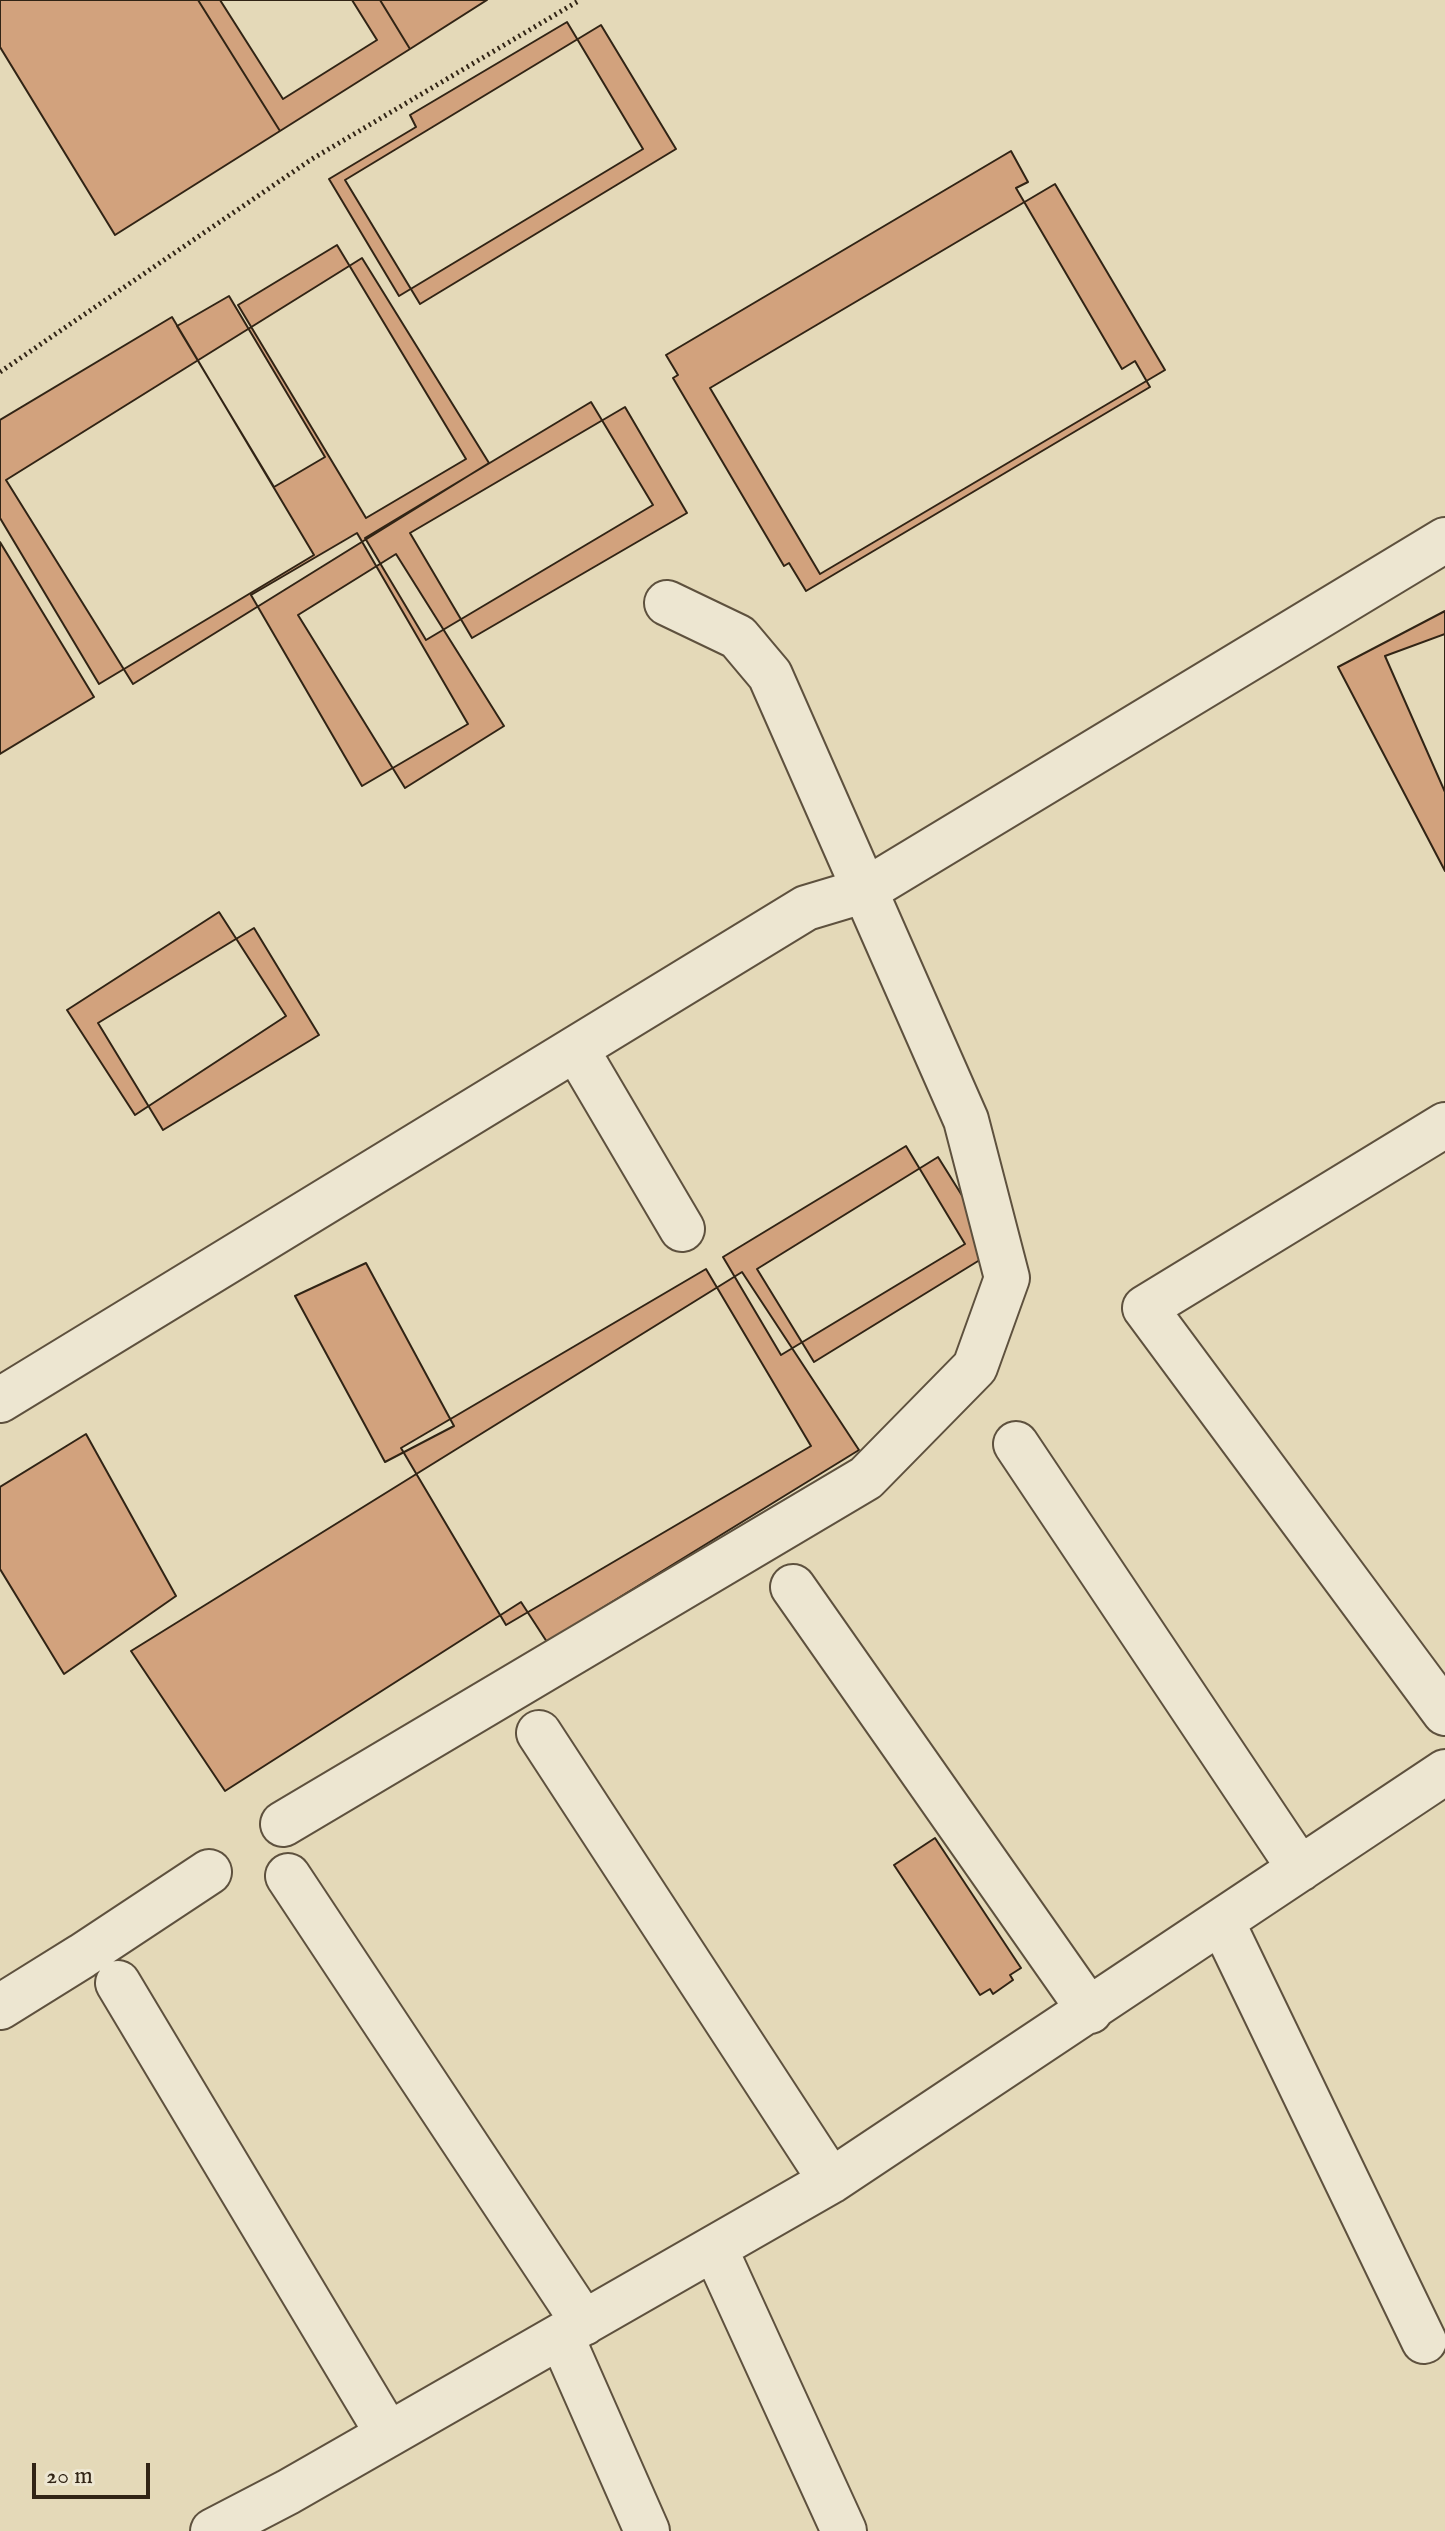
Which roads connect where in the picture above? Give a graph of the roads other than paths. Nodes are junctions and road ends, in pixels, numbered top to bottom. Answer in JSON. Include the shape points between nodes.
{"nodes":[{"id":1,"x":1445,"y":540,"type":"edge"},
{"id":2,"x":667,"y":603,"type":"dead end"},
{"id":3,"x":866,"y":890,"type":"junction"},
{"id":4,"x":576,"y":1049,"type":"junction"},
{"id":5,"x":1445,"y":1125,"type":"edge"},
{"id":6,"x":682,"y":1229,"type":"dead end"},
{"id":7,"x":0,"y":1400,"type":"edge"},
{"id":8,"x":1016,"y":1444,"type":"dead end"},
{"id":9,"x":793,"y":1587,"type":"dead end"},
{"id":10,"x":1445,"y":1713,"type":"edge"},
{"id":11,"x":539,"y":1733,"type":"dead end"},
{"id":12,"x":1440,"y":1788,"type":"edge"},
{"id":13,"x":283,"y":1824,"type":"dead end"},
{"id":14,"x":1300,"y":1869,"type":"junction"},
{"id":15,"x":209,"y":1872,"type":"dead end"},
{"id":16,"x":288,"y":1876,"type":"dead end"},
{"id":17,"x":1222,"y":1922,"type":"junction"},
{"id":18,"x":118,"y":1983,"type":"dead end"},
{"id":19,"x":0,"y":2007,"type":"edge"},
{"id":20,"x":1090,"y":2011,"type":"junction"},
{"id":21,"x":831,"y":2181,"type":"junction"},
{"id":22,"x":715,"y":2249,"type":"junction"},
{"id":23,"x":572,"y":2330,"type":"junction"},
{"id":24,"x":1424,"y":2341,"type":"dead end"},
{"id":25,"x":388,"y":2434,"type":"junction"},
{"id":26,"x":213,"y":2531,"type":"edge"},
{"id":27,"x":647,"y":2531,"type":"edge"},
{"id":28,"x":844,"y":2531,"type":"edge"}],
"edges":[{"from":1,"to":3,"type":"street"},
{"from":2,"to":3,"type":"street","via":[[738,637],[770,675]]},
{"from":3,"to":4,"type":"street","via":[[806,908]]},
{"from":3,"to":13,"type":"street","via":[[966,1120],[1007,1278],[975,1367],[866,1478]]},
{"from":4,"to":6,"type":"street"},
{"from":4,"to":7,"type":"street"},
{"from":5,"to":10,"type":"street","via":[[1145,1308]]},
{"from":8,"to":14,"type":"street"},
{"from":9,"to":20,"type":"street"},
{"from":11,"to":21,"type":"street"},
{"from":12,"to":14,"type":"street"},
{"from":14,"to":17,"type":"street"},
{"from":15,"to":19,"type":"street"},
{"from":16,"to":23,"type":"street"},
{"from":17,"to":20,"type":"street"},
{"from":17,"to":24,"type":"street"},
{"from":18,"to":25,"type":"street"},
{"from":20,"to":21,"type":"street"},
{"from":21,"to":22,"type":"street"},
{"from":22,"to":23,"type":"street"},
{"from":22,"to":28,"type":"street"},
{"from":23,"to":25,"type":"street"},
{"from":23,"to":27,"type":"street"},
{"from":25,"to":26,"type":"street"}]}
